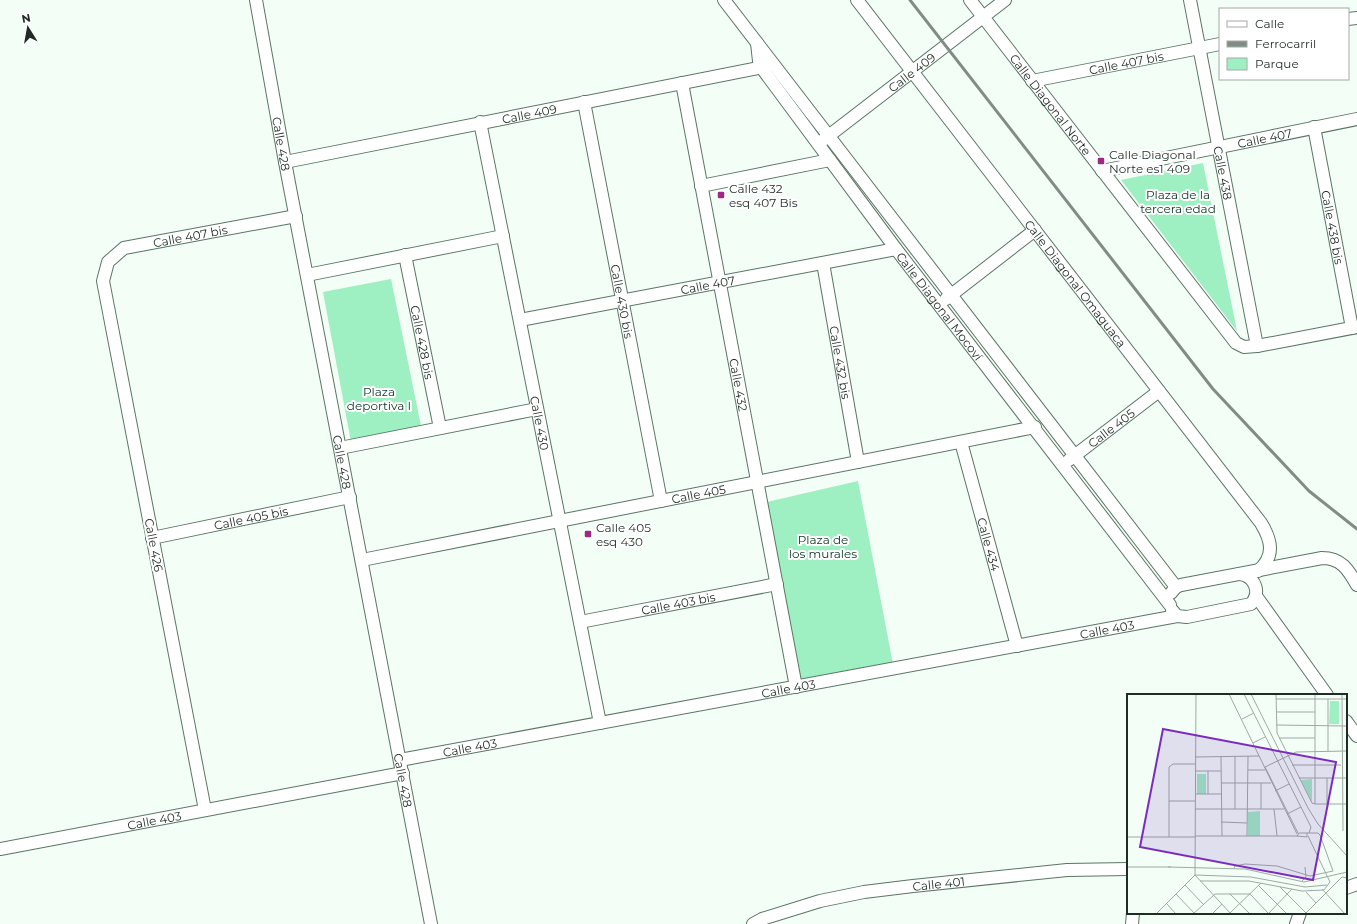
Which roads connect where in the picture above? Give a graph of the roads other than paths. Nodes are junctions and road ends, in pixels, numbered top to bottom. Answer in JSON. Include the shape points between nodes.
{"nodes":[{"id":1,"x":256,"y":0,"type":"edge"},
{"id":2,"x":724,"y":0,"type":"edge"},
{"id":3,"x":857,"y":0,"type":"edge"},
{"id":4,"x":970,"y":0,"type":"edge"},
{"id":5,"x":1005,"y":0,"type":"edge"},
{"id":6,"x":1190,"y":0,"type":"edge"},
{"id":7,"x":982,"y":16,"type":"junction"},
{"id":8,"x":758,"y":43,"type":"junction"},
{"id":9,"x":1219,"y":44,"type":"edge"},
{"id":10,"x":1200,"y":48,"type":"junction"},
{"id":11,"x":774,"y":65,"type":"junction"},
{"id":12,"x":761,"y":67,"type":"junction"},
{"id":13,"x":912,"y":71,"type":"junction"},
{"id":14,"x":1032,"y":81,"type":"junction"},
{"id":15,"x":682,"y":83,"type":"junction"},
{"id":16,"x":584,"y":102,"type":"junction"},
{"id":17,"x":1357,"y":119,"type":"edge"},
{"id":18,"x":480,"y":122,"type":"junction"},
{"id":19,"x":1314,"y":127,"type":"junction"},
{"id":20,"x":828,"y":136,"type":"junction"},
{"id":21,"x":818,"y":144,"type":"junction"},
{"id":22,"x":1219,"y":147,"type":"junction"},
{"id":23,"x":830,"y":160,"type":"junction"},
{"id":24,"x":285,"y":162,"type":"junction"},
{"id":25,"x":1102,"y":171,"type":"junction"},
{"id":26,"x":701,"y":186,"type":"junction"},
{"id":27,"x":296,"y":216,"type":"junction"},
{"id":28,"x":1035,"y":230,"type":"junction"},
{"id":29,"x":503,"y":236,"type":"junction"},
{"id":30,"x":896,"y":249,"type":"junction"},
{"id":31,"x":405,"y":255,"type":"junction"},
{"id":32,"x":823,"y":263,"type":"junction"},
{"id":33,"x":307,"y":275,"type":"junction"},
{"id":34,"x":103,"y":281,"type":"joint"},
{"id":35,"x":720,"y":282,"type":"junction"},
{"id":36,"x":951,"y":295,"type":"junction"},
{"id":37,"x":622,"y":301,"type":"junction"},
{"id":38,"x":939,"y":304,"type":"junction"},
{"id":39,"x":520,"y":320,"type":"junction"},
{"id":40,"x":1354,"y":328,"type":"edge"},
{"id":41,"x":1258,"y":346,"type":"junction"},
{"id":42,"x":1159,"y":391,"type":"junction"},
{"id":43,"x":538,"y":409,"type":"junction"},
{"id":44,"x":1035,"y":427,"type":"junction"},
{"id":45,"x":440,"y":428,"type":"junction"},
{"id":46,"x":961,"y":442,"type":"junction"},
{"id":47,"x":340,"y":448,"type":"junction"},
{"id":48,"x":1074,"y":456,"type":"junction"},
{"id":49,"x":858,"y":462,"type":"junction"},
{"id":50,"x":1063,"y":464,"type":"junction"},
{"id":51,"x":758,"y":482,"type":"junction"},
{"id":52,"x":350,"y":497,"type":"junction"},
{"id":53,"x":661,"y":501,"type":"junction"},
{"id":54,"x":560,"y":521,"type":"junction"},
{"id":55,"x":152,"y":538,"type":"junction"},
{"id":56,"x":362,"y":560,"type":"junction"},
{"id":57,"x":1258,"y":571,"type":"junction"},
{"id":58,"x":1239,"y":574,"type":"junction"},
{"id":59,"x":777,"y":584,"type":"junction"},
{"id":60,"x":1357,"y":585,"type":"edge"},
{"id":61,"x":1176,"y":587,"type":"junction"},
{"id":62,"x":1256,"y":596,"type":"junction"},
{"id":63,"x":1170,"y":605,"type":"junction"},
{"id":64,"x":1178,"y":616,"type":"junction"},
{"id":65,"x":580,"y":622,"type":"junction"},
{"id":66,"x":1018,"y":646,"type":"junction"},
{"id":67,"x":796,"y":687,"type":"junction"},
{"id":68,"x":1326,"y":694,"type":"edge"},
{"id":69,"x":1347,"y":722,"type":"edge"},
{"id":70,"x":600,"y":723,"type":"junction"},
{"id":71,"x":1357,"y":736,"type":"edge"},
{"id":72,"x":400,"y":760,"type":"junction"},
{"id":73,"x":402,"y":773,"type":"junction"},
{"id":74,"x":205,"y":810,"type":"junction"},
{"id":75,"x":0,"y":849,"type":"edge"},
{"id":76,"x":1127,"y":869,"type":"edge"},
{"id":77,"x":1357,"y":884,"type":"edge"},
{"id":78,"x":1347,"y":888,"type":"edge"},
{"id":79,"x":1133,"y":914,"type":"edge"},
{"id":80,"x":1300,"y":914,"type":"edge"},
{"id":81,"x":431,"y":924,"type":"edge"},
{"id":82,"x":753,"y":924,"type":"edge"},
{"id":83,"x":1132,"y":924,"type":"edge"},
{"id":84,"x":1296,"y":924,"type":"edge"}],
"edges":[{"from":1,"to":24,"type":"street","name":"Calle 428"},
{"from":2,"to":8,"type":"street"},
{"from":3,"to":13,"type":"street","name":"Calle Diagonal Omaguaca"},
{"from":4,"to":7,"type":"street","name":"Calle Diagonal Norte"},
{"from":5,"to":7,"type":"street","name":"Calle 409"},
{"from":6,"to":10,"type":"street","name":"Calle 438"},
{"from":7,"to":13,"type":"street","name":"Calle 409"},
{"from":7,"to":14,"type":"street","name":"Calle Diagonal Norte"},
{"from":8,"to":11,"type":"street","name":"Calle Diagonal Mocoví"},
{"from":8,"to":12,"type":"street","name":"Calle Diagonal Mocoví"},
{"from":9,"to":10,"type":"street","name":"Calle 407 bis"},
{"from":10,"to":14,"type":"street","name":"Calle 407 bis"},
{"from":10,"to":22,"type":"street","name":"Calle 438"},
{"from":11,"to":12,"type":"street","name":"Calle 409"},
{"from":11,"to":20,"type":"street","name":"Calle Diagonal Mocoví"},
{"from":12,"to":15,"type":"street","name":"Calle 409"},
{"from":12,"to":21,"type":"street","name":"Calle Diagonal Mocoví"},
{"from":13,"to":20,"type":"street","name":"Calle 409"},
{"from":13,"to":28,"type":"street","name":"Calle Diagonal Omaguaca"},
{"from":14,"to":25,"type":"street","name":"Calle Diagonal Norte"},
{"from":15,"to":16,"type":"street","name":"Calle 409"},
{"from":15,"to":26,"type":"street","name":"Calle 432"},
{"from":16,"to":18,"type":"street","name":"Calle 409"},
{"from":16,"to":37,"type":"street","name":"Calle 430 bis"},
{"from":17,"to":19,"type":"street","name":"Calle 407"},
{"from":18,"to":24,"type":"street","name":"Calle 409"},
{"from":18,"to":29,"type":"street","name":"Calle 430"},
{"from":19,"to":22,"type":"street","name":"Calle 407"},
{"from":19,"to":40,"type":"street","name":"Calle 438 bis"},
{"from":20,"to":21,"type":"street","name":"Calle 409"},
{"from":20,"to":36,"type":"street","name":"Calle Diagonal Mocoví"},
{"from":21,"to":23,"type":"street","name":"Calle Diagonal Mocoví"},
{"from":22,"to":25,"type":"street","name":"Calle 407"},
{"from":22,"to":41,"type":"street","name":"Calle 438"},
{"from":23,"to":26,"type":"street"},
{"from":23,"to":30,"type":"street","name":"Calle Diagonal Mocoví"},
{"from":24,"to":27,"type":"street","name":"Calle 428"},
{"from":25,"to":41,"type":"street","name":"Calle Diagonal Norte","via":[[1232,340],[1244,347]]},
{"from":26,"to":35,"type":"street","name":"Calle 432"},
{"from":27,"to":33,"type":"street","name":"Calle 428"},
{"from":27,"to":34,"type":"street","name":"Calle 407 bis","via":[[124,248],[108,262]]},
{"from":28,"to":36,"type":"street"},
{"from":28,"to":42,"type":"street","name":"Calle Diagonal Omaguaca"},
{"from":29,"to":31,"type":"street"},
{"from":29,"to":39,"type":"street","name":"Calle 430"},
{"from":30,"to":32,"type":"street","name":"Calle 407"},
{"from":30,"to":38,"type":"street","name":"Calle Diagonal Mocoví"},
{"from":31,"to":33,"type":"street"},
{"from":31,"to":45,"type":"street","name":"Calle 428 bis"},
{"from":32,"to":35,"type":"street","name":"Calle 407"},
{"from":32,"to":49,"type":"street","name":"Calle 432 bis"},
{"from":33,"to":47,"type":"street","name":"Calle 428"},
{"from":34,"to":55,"type":"street","name":"Calle 426"},
{"from":35,"to":37,"type":"street","name":"Calle 407"},
{"from":35,"to":51,"type":"street","name":"Calle 432"},
{"from":36,"to":38,"type":"street"},
{"from":36,"to":48,"type":"street","name":"Calle Diagonal Mocoví"},
{"from":37,"to":39,"type":"street","name":"Calle 407"},
{"from":37,"to":53,"type":"street","name":"Calle 430 bis"},
{"from":38,"to":44,"type":"street","name":"Calle Diagonal Mocoví"},
{"from":39,"to":43,"type":"street","name":"Calle 430"},
{"from":40,"to":41,"type":"street"},
{"from":42,"to":48,"type":"street","name":"Calle 405"},
{"from":42,"to":57,"type":"street","name":"Calle Diagonal Omaguaca","via":[[1266,531],[1270,552],[1268,560]]},
{"from":43,"to":45,"type":"street"},
{"from":43,"to":54,"type":"street","name":"Calle 430"},
{"from":44,"to":46,"type":"street","name":"Calle 405"},
{"from":44,"to":50,"type":"street","name":"Calle Diagonal Mocoví"},
{"from":45,"to":47,"type":"street"},
{"from":46,"to":49,"type":"street","name":"Calle 405"},
{"from":46,"to":66,"type":"street","name":"Calle 434"},
{"from":47,"to":52,"type":"street","name":"Calle 428"},
{"from":48,"to":50,"type":"street","name":"Calle 405"},
{"from":48,"to":61,"type":"street","name":"Calle Diagonal Mocoví"},
{"from":49,"to":51,"type":"street","name":"Calle 405"},
{"from":50,"to":63,"type":"street","name":"Calle Diagonal Mocoví"},
{"from":51,"to":53,"type":"street","name":"Calle 405"},
{"from":51,"to":59,"type":"street","name":"Calle 432"},
{"from":52,"to":55,"type":"street","name":"Calle 405 bis"},
{"from":52,"to":56,"type":"street","name":"Calle 428"},
{"from":53,"to":54,"type":"street","name":"Calle 405"},
{"from":54,"to":56,"type":"street","name":"Calle 405"},
{"from":54,"to":65,"type":"street","name":"Calle 430"},
{"from":55,"to":74,"type":"street","name":"Calle 426"},
{"from":56,"to":72,"type":"street","name":"Calle 428"},
{"from":57,"to":58,"type":"street"},
{"from":57,"to":60,"type":"street","via":[[1331,558],[1346,568]]},
{"from":58,"to":61,"type":"street"},
{"from":58,"to":62,"type":"street","via":[[1254,582]]},
{"from":59,"to":65,"type":"street","name":"Calle 403 bis"},
{"from":59,"to":67,"type":"street","name":"Calle 432"},
{"from":61,"to":63,"type":"street","via":[[1170,595]]},
{"from":62,"to":64,"type":"street","name":"Calle 403","via":[[1247,606],[1187,617]]},
{"from":62,"to":68,"type":"street"},
{"from":63,"to":64,"type":"street"},
{"from":64,"to":66,"type":"street","name":"Calle 403"},
{"from":65,"to":70,"type":"street","name":"Calle 430"},
{"from":66,"to":67,"type":"street","name":"Calle 403"},
{"from":67,"to":70,"type":"street","name":"Calle 403"},
{"from":69,"to":71,"type":"street"},
{"from":70,"to":72,"type":"street","name":"Calle 403"},
{"from":72,"to":73,"type":"street","name":"Calle 428"},
{"from":73,"to":74,"type":"street","name":"Calle 403"},
{"from":73,"to":81,"type":"street","name":"Calle 428"},
{"from":74,"to":75,"type":"street","name":"Calle 403"},
{"from":76,"to":82,"type":"street","name":"Calle 401","via":[[1067,870],[864,892],[820,901]]},
{"from":77,"to":78,"type":"street"},
{"from":79,"to":83,"type":"street"},
{"from":80,"to":84,"type":"street"}]}
